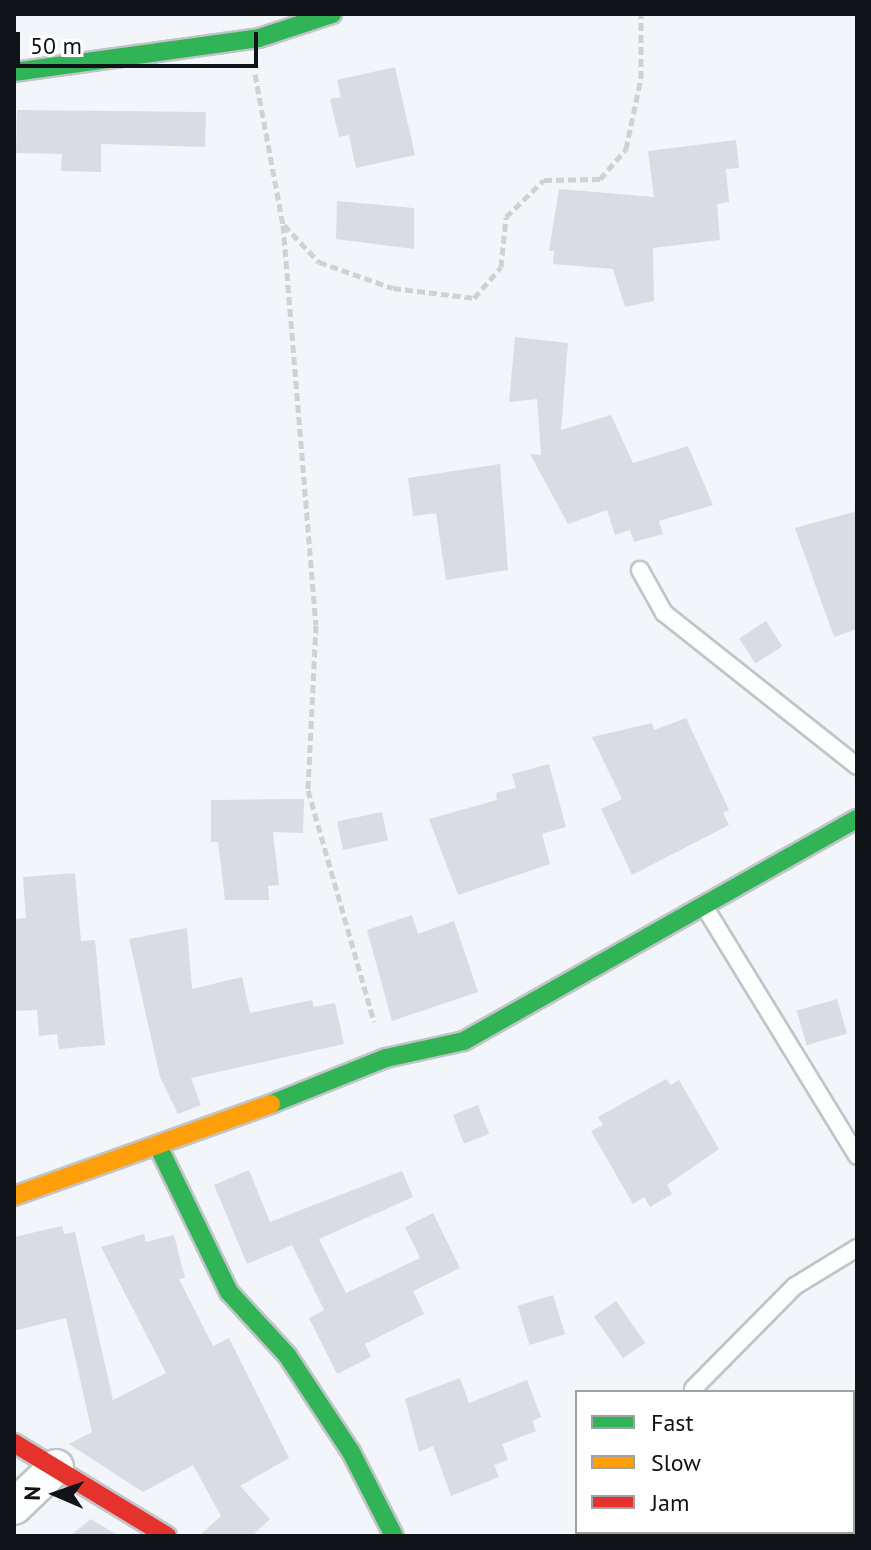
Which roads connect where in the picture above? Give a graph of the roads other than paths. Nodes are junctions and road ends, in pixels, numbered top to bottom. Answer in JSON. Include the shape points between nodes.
{"nodes":[{"id":1,"x":332,"y":14,"type":"edge"},
{"id":2,"x":260,"y":26,"type":"edge"},
{"id":3,"x":14,"y":72,"type":"edge"},
{"id":4,"x":640,"y":570,"type":"dead end"},
{"id":5,"x":857,"y":766,"type":"edge"},
{"id":6,"x":857,"y":819,"type":"edge"},
{"id":7,"x":703,"y":905,"type":"junction"},
{"id":8,"x":159,"y":1148,"type":"junction"},
{"id":9,"x":857,"y":1156,"type":"edge"},
{"id":10,"x":14,"y":1196,"type":"edge"},
{"id":11,"x":857,"y":1248,"type":"edge"},
{"id":12,"x":693,"y":1389,"type":"dead end"},
{"id":13,"x":14,"y":1443,"type":"edge"},
{"id":14,"x":56,"y":1467,"type":"junction"},
{"id":15,"x":14,"y":1507,"type":"edge"},
{"id":16,"x":167,"y":1536,"type":"edge"},
{"id":17,"x":394,"y":1536,"type":"edge"}],
"edges":[{"from":1,"to":2,"type":"street"},
{"from":2,"to":3,"type":"street"},
{"from":4,"to":5,"type":"lane","via":[[664,613]]},
{"from":6,"to":7,"type":"street"},
{"from":7,"to":8,"type":"street","via":[[464,1041],[386,1058]]},
{"from":7,"to":9,"type":"lane"},
{"from":8,"to":10,"type":"street"},
{"from":8,"to":17,"type":"street","via":[[229,1292],[287,1355],[351,1452]]},
{"from":11,"to":12,"type":"lane","via":[[795,1286]]},
{"from":13,"to":14,"type":"street"},
{"from":14,"to":15,"type":"street"},
{"from":14,"to":16,"type":"street"}]}
